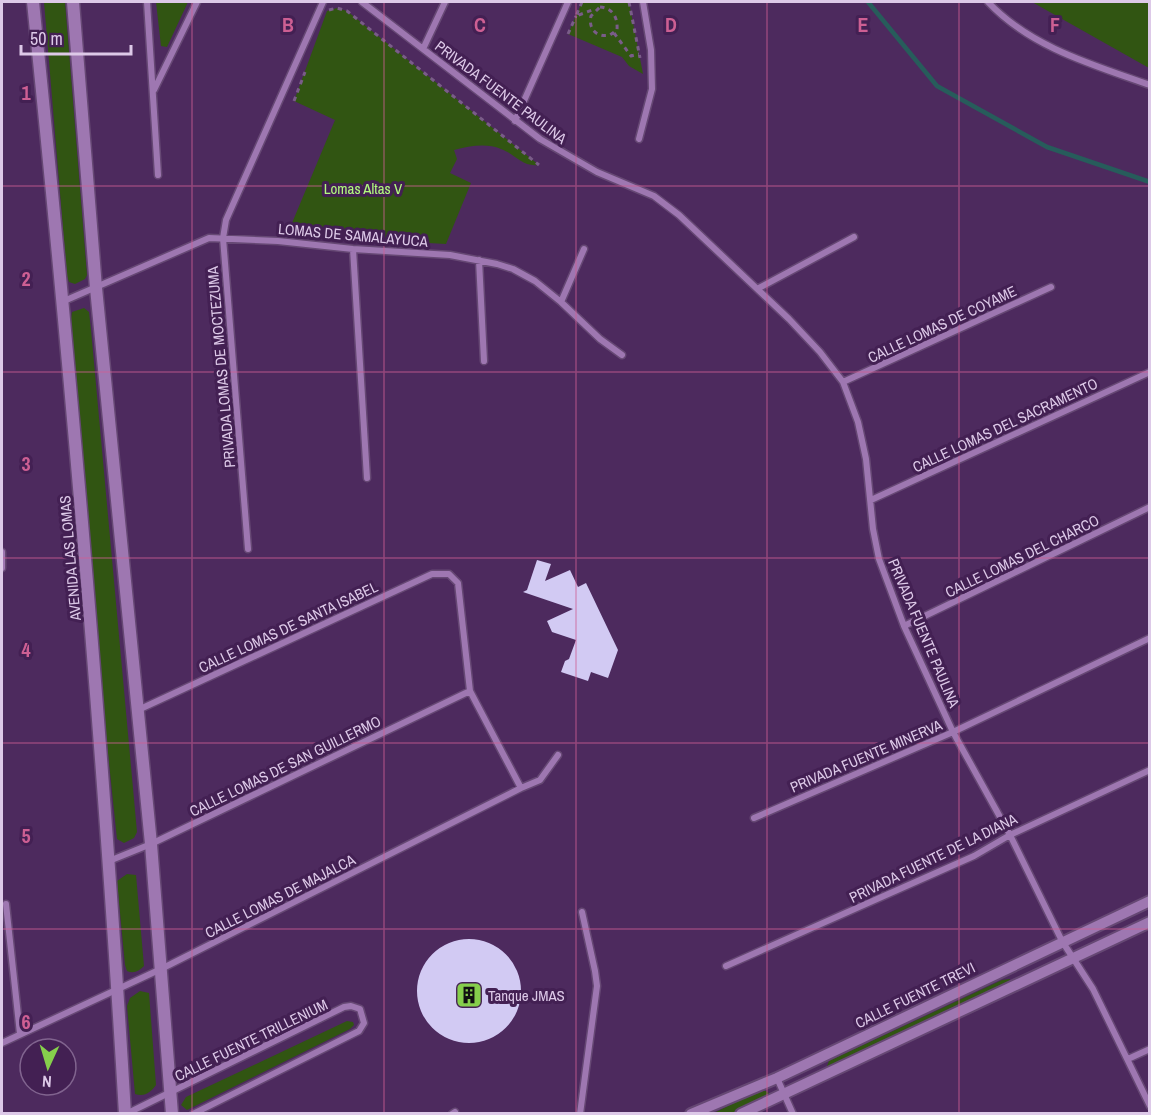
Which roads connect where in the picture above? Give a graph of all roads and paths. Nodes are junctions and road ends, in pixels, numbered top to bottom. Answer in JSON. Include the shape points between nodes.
{"nodes":[{"id":1,"x":33,"y":2,"type":"edge"},
{"id":2,"x":73,"y":2,"type":"edge"},
{"id":3,"x":147,"y":2,"type":"edge"},
{"id":4,"x":197,"y":2,"type":"edge"},
{"id":5,"x":323,"y":2,"type":"edge"},
{"id":6,"x":362,"y":2,"type":"edge"},
{"id":7,"x":445,"y":2,"type":"edge"},
{"id":8,"x":568,"y":2,"type":"edge"},
{"id":9,"x":582,"y":2,"type":"edge"},
{"id":10,"x":629,"y":2,"type":"edge"},
{"id":11,"x":643,"y":2,"type":"edge"},
{"id":12,"x":988,"y":2,"type":"edge"},
{"id":13,"x":597,"y":8,"type":"junction"},
{"id":14,"x":327,"y":11,"type":"dead end"},
{"id":15,"x":576,"y":16,"type":"junction"},
{"id":16,"x":614,"y":33,"type":"junction"},
{"id":17,"x":568,"y":34,"type":"dead end"},
{"id":18,"x":423,"y":49,"type":"junction"},
{"id":19,"x":639,"y":54,"type":"junction"},
{"id":20,"x":641,"y":64,"type":"dead end"},
{"id":21,"x":306,"y":67,"type":"dead end"},
{"id":22,"x":1149,"y":85,"type":"edge"},
{"id":23,"x":154,"y":91,"type":"junction"},
{"id":24,"x":294,"y":101,"type":"dead end"},
{"id":25,"x":514,"y":121,"type":"junction"},
{"id":26,"x":639,"y":139,"type":"dead end"},
{"id":27,"x":539,"y":165,"type":"dead end"},
{"id":28,"x":158,"y":175,"type":"dead end"},
{"id":29,"x":223,"y":237,"type":"junction"},
{"id":30,"x":854,"y":237,"type":"dead end"},
{"id":31,"x":353,"y":249,"type":"junction"},
{"id":32,"x":584,"y":249,"type":"dead end"},
{"id":33,"x":479,"y":260,"type":"junction"},
{"id":34,"x":1051,"y":287,"type":"dead end"},
{"id":35,"x":96,"y":288,"type":"junction"},
{"id":36,"x":759,"y":288,"type":"junction"},
{"id":37,"x":64,"y":301,"type":"junction"},
{"id":38,"x":561,"y":302,"type":"junction"},
{"id":39,"x":622,"y":356,"type":"dead end"},
{"id":40,"x":484,"y":361,"type":"dead end"},
{"id":41,"x":1149,"y":372,"type":"edge"},
{"id":42,"x":843,"y":382,"type":"junction"},
{"id":43,"x":367,"y":478,"type":"dead end"},
{"id":44,"x":871,"y":500,"type":"junction"},
{"id":45,"x":1149,"y":507,"type":"edge"},
{"id":46,"x":248,"y":549,"type":"dead end"},
{"id":47,"x":2,"y":552,"type":"edge"},
{"id":48,"x":2,"y":568,"type":"edge"},
{"id":49,"x":904,"y":626,"type":"junction"},
{"id":50,"x":1149,"y":638,"type":"edge"},
{"id":51,"x":470,"y":691,"type":"junction"},
{"id":52,"x":138,"y":710,"type":"junction"},
{"id":53,"x":952,"y":732,"type":"junction"},
{"id":54,"x":558,"y":755,"type":"dead end"},
{"id":55,"x":1149,"y":770,"type":"edge"},
{"id":56,"x":521,"y":788,"type":"junction"},
{"id":57,"x":754,"y":818,"type":"dead end"},
{"id":58,"x":1010,"y":835,"type":"junction"},
{"id":59,"x":151,"y":844,"type":"junction"},
{"id":60,"x":109,"y":861,"type":"junction"},
{"id":61,"x":1149,"y":901,"type":"edge"},
{"id":62,"x":6,"y":904,"type":"dead end"},
{"id":63,"x":582,"y":912,"type":"dead end"},
{"id":64,"x":1149,"y":922,"type":"edge"},
{"id":65,"x":1062,"y":941,"type":"junction"},
{"id":66,"x":1072,"y":959,"type":"junction"},
{"id":67,"x":726,"y":966,"type":"dead end"},
{"id":68,"x":161,"y":969,"type":"junction"},
{"id":69,"x":118,"y":990,"type":"junction"},
{"id":70,"x":20,"y":1034,"type":"junction"},
{"id":71,"x":2,"y":1043,"type":"edge"},
{"id":72,"x":1149,"y":1049,"type":"edge"},
{"id":73,"x":1128,"y":1059,"type":"junction"},
{"id":74,"x":777,"y":1078,"type":"junction"},
{"id":75,"x":784,"y":1093,"type":"junction"},
{"id":76,"x":170,"y":1094,"type":"junction"},
{"id":77,"x":1149,"y":1106,"type":"edge"},
{"id":78,"x":126,"y":1113,"type":"edge"},
{"id":79,"x":172,"y":1113,"type":"edge"},
{"id":80,"x":193,"y":1113,"type":"edge"},
{"id":81,"x":579,"y":1113,"type":"edge"},
{"id":82,"x":691,"y":1113,"type":"edge"},
{"id":83,"x":741,"y":1113,"type":"edge"},
{"id":84,"x":793,"y":1113,"type":"edge"}],
"edges":[{"from":1,"to":37,"type":"main road","name":"AVENIDA LAS LOMAS"},
{"from":2,"to":35,"type":"main road"},
{"from":3,"to":23,"type":"street"},
{"from":4,"to":23,"type":"street"},
{"from":5,"to":29,"type":"street","name":"PRIVADA LOMAS DE MOCTEZUMA","via":[[226,220]]},
{"from":6,"to":18,"type":"street","name":"PRIVADA FUENTE PAULINA"},
{"from":7,"to":18,"type":"street"},
{"from":8,"to":25,"type":"street"},
{"from":9,"to":15,"type":"path"},
{"from":10,"to":19,"type":"path"},
{"from":11,"to":26,"type":"street","via":[[651,50],[652,89]]},
{"from":12,"to":22,"type":"street","via":[[1028,35],[1092,65]]},
{"from":13,"to":15,"type":"path"},
{"from":13,"to":16,"type":"path","via":[[615,15]]},
{"from":13,"to":16,"type":"path","via":[[591,16],[592,29],[606,36]]},
{"from":14,"to":27,"type":"path","via":[[347,11]]},
{"from":15,"to":17,"type":"path"},
{"from":16,"to":19,"type":"path","via":[[631,56]]},
{"from":18,"to":25,"type":"street","name":"PRIVADA FUENTE PAULINA"},
{"from":19,"to":20,"type":"path"},
{"from":21,"to":24,"type":"path"},
{"from":23,"to":28,"type":"street"},
{"from":25,"to":36,"type":"street","name":"PRIVADA FUENTE PAULINA","via":[[567,156],[654,196]]},
{"from":29,"to":31,"type":"street","name":"LOMAS DE SAMALAYUCA"},
{"from":29,"to":35,"type":"street","name":"LOMAS DE SAMALAYUCA","via":[[201,240]]},
{"from":29,"to":46,"type":"street","name":"PRIVADA LOMAS DE MOCTEZUMA"},
{"from":30,"to":36,"type":"street"},
{"from":31,"to":33,"type":"street","name":"LOMAS DE SAMALAYUCA"},
{"from":31,"to":43,"type":"street"},
{"from":32,"to":38,"type":"street"},
{"from":33,"to":38,"type":"street","name":"LOMAS DE SAMALAYUCA","via":[[513,270]]},
{"from":33,"to":40,"type":"street"},
{"from":34,"to":42,"type":"street","name":"CALLE LOMAS DE COYAME"},
{"from":35,"to":37,"type":"street","name":"LOMAS DE SAMALAYUCA"},
{"from":35,"to":52,"type":"main road"},
{"from":36,"to":42,"type":"street","name":"PRIVADA FUENTE PAULINA"},
{"from":37,"to":60,"type":"main road","name":"AVENIDA LAS LOMAS"},
{"from":38,"to":39,"type":"street","name":"LOMAS DE SAMALAYUCA"},
{"from":41,"to":44,"type":"street","name":"CALLE LOMAS DEL SACRAMENTO"},
{"from":42,"to":44,"type":"street","name":"PRIVADA FUENTE PAULINA","via":[[858,422]]},
{"from":44,"to":49,"type":"street","name":"PRIVADA FUENTE PAULINA","via":[[879,559]]},
{"from":45,"to":49,"type":"street","name":"CALLE LOMAS DEL CHARCO"},
{"from":47,"to":48,"type":"street"},
{"from":49,"to":53,"type":"street","name":"PRIVADA FUENTE PAULINA"},
{"from":50,"to":53,"type":"street","name":"PRIVADA FUENTE MINERVA"},
{"from":51,"to":52,"type":"street","name":"CALLE LOMAS DE SANTA ISABEL","via":[[458,583],[449,574],[432,574]]},
{"from":51,"to":56,"type":"street"},
{"from":51,"to":59,"type":"street","name":"CALLE LOMAS DE SAN GUILLERMO"},
{"from":52,"to":59,"type":"main road"},
{"from":53,"to":57,"type":"street","name":"PRIVADA FUENTE MINERVA"},
{"from":53,"to":58,"type":"street","name":"PRIVADA FUENTE PAULINA"},
{"from":54,"to":56,"type":"street","name":"CALLE LOMAS DE MAJALCA","via":[[540,780]]},
{"from":55,"to":58,"type":"street","name":"PRIVADA FUENTE DE LA DIANA"},
{"from":56,"to":68,"type":"street","name":"CALLE LOMAS DE MAJALCA"},
{"from":58,"to":65,"type":"street","name":"PRIVADA FUENTE PAULINA"},
{"from":58,"to":67,"type":"street","name":"PRIVADA FUENTE DE LA DIANA","via":[[974,856]]},
{"from":59,"to":60,"type":"street","name":"CALLE LOMAS DE SAN GUILLERMO"},
{"from":59,"to":68,"type":"main road"},
{"from":60,"to":69,"type":"main road","name":"AVENIDA LAS LOMAS"},
{"from":61,"to":65,"type":"street","name":"CALLE FUENTE TREVI"},
{"from":62,"to":70,"type":"street"},
{"from":63,"to":81,"type":"street","via":[[597,986]]},
{"from":64,"to":66,"type":"street"},
{"from":65,"to":66,"type":"street","name":"PRIVADA FUENTE PAULINA"},
{"from":65,"to":74,"type":"street","name":"CALLE FUENTE TREVI"},
{"from":66,"to":73,"type":"street","name":"PRIVADA FUENTE PAULINA","via":[[1093,989]]},
{"from":66,"to":75,"type":"street"},
{"from":68,"to":69,"type":"street","name":"CALLE LOMAS DE MAJALCA"},
{"from":68,"to":76,"type":"main road"},
{"from":69,"to":70,"type":"street","name":"CALLE LOMAS DE MAJALCA"},
{"from":69,"to":78,"type":"main road","name":"AVENIDA LAS LOMAS"},
{"from":70,"to":71,"type":"street","name":"CALLE LOMAS DE MAJALCA"},
{"from":72,"to":73,"type":"street"},
{"from":73,"to":77,"type":"street","name":"PRIVADA FUENTE PAULINA"},
{"from":74,"to":75,"type":"street"},
{"from":74,"to":82,"type":"street","name":"CALLE FUENTE TREVI"},
{"from":75,"to":83,"type":"street"},
{"from":75,"to":84,"type":"street"},
{"from":76,"to":78,"type":"street","name":"CALLE FUENTE TRILLENIUM"},
{"from":76,"to":79,"type":"main road"},
{"from":76,"to":80,"type":"street","name":"CALLE FUENTE TRILLENIUM","via":[[344,1007],[360,1009],[364,1023],[359,1031]]}]}
